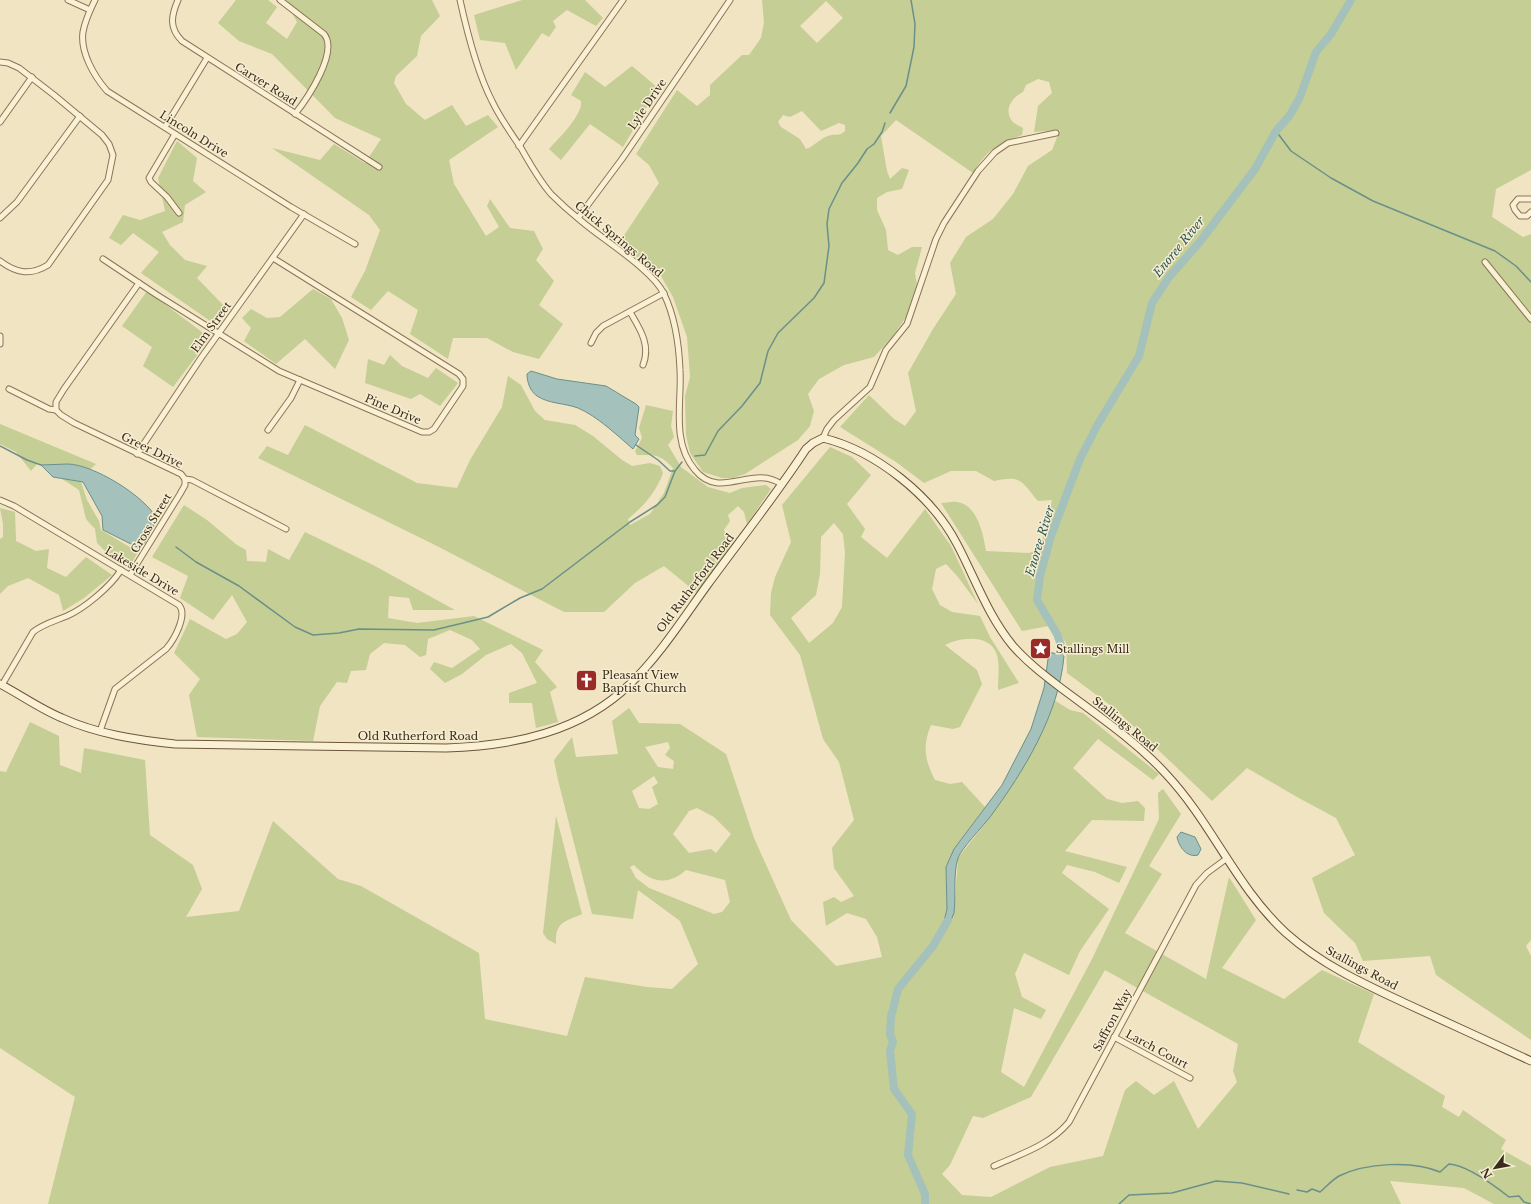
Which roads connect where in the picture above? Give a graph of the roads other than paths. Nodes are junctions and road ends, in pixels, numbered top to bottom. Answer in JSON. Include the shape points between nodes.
{"nodes":[{"id":1,"x":68,"y":0,"type":"edge"},
{"id":2,"x":95,"y":0,"type":"edge"},
{"id":3,"x":178,"y":0,"type":"edge"},
{"id":4,"x":280,"y":0,"type":"edge"},
{"id":5,"x":460,"y":0,"type":"edge"},
{"id":6,"x":623,"y":0,"type":"edge"},
{"id":7,"x":730,"y":0,"type":"edge"},
{"id":8,"x":90,"y":10,"type":"junction"},
{"id":9,"x":207,"y":58,"type":"junction"},
{"id":10,"x":0,"y":62,"type":"edge"},
{"id":11,"x":32,"y":77,"type":"junction"},
{"id":12,"x":295,"y":114,"type":"junction"},
{"id":13,"x":80,"y":116,"type":"junction"},
{"id":14,"x":0,"y":122,"type":"edge"},
{"id":15,"x":165,"y":127,"type":"junction"},
{"id":16,"x":1056,"y":133,"type":"dead end"},
{"id":17,"x":175,"y":134,"type":"junction"},
{"id":18,"x":519,"y":146,"type":"junction"},
{"id":19,"x":379,"y":166,"type":"dead end"},
{"id":20,"x":1531,"y":199,"type":"edge"},
{"id":21,"x":1531,"y":212,"type":"edge"},
{"id":22,"x":179,"y":213,"type":"dead end"},
{"id":23,"x":304,"y":214,"type":"junction"},
{"id":24,"x":0,"y":218,"type":"edge"},
{"id":25,"x":578,"y":218,"type":"junction"},
{"id":26,"x":355,"y":244,"type":"dead end"},
{"id":27,"x":273,"y":258,"type":"junction"},
{"id":28,"x":103,"y":259,"type":"dead end"},
{"id":29,"x":0,"y":261,"type":"edge"},
{"id":30,"x":1485,"y":262,"type":"dead end"},
{"id":31,"x":139,"y":283,"type":"junction"},
{"id":32,"x":664,"y":293,"type":"junction"},
{"id":33,"x":630,"y":312,"type":"junction"},
{"id":34,"x":1531,"y":319,"type":"edge"},
{"id":35,"x":219,"y":334,"type":"junction"},
{"id":36,"x":0,"y":336,"type":"edge"},
{"id":37,"x":590,"y":343,"type":"dead end"},
{"id":38,"x":0,"y":344,"type":"edge"},
{"id":39,"x":643,"y":365,"type":"dead end"},
{"id":40,"x":300,"y":380,"type":"junction"},
{"id":41,"x":9,"y":389,"type":"dead end"},
{"id":42,"x":56,"y":410,"type":"junction"},
{"id":43,"x":268,"y":430,"type":"dead end"},
{"id":44,"x":823,"y":438,"type":"junction"},
{"id":45,"x":137,"y":454,"type":"junction"},
{"id":46,"x":184,"y":479,"type":"junction"},
{"id":47,"x":781,"y":484,"type":"junction"},
{"id":48,"x":0,"y":500,"type":"edge"},
{"id":49,"x":286,"y":529,"type":"dead end"},
{"id":50,"x":122,"y":570,"type":"junction"},
{"id":51,"x":130,"y":575,"type":"junction"},
{"id":52,"x":1,"y":685,"type":"edge"},
{"id":53,"x":100,"y":731,"type":"junction"},
{"id":54,"x":1226,"y":859,"type":"junction"},
{"id":55,"x":1114,"y":1037,"type":"junction"},
{"id":56,"x":1531,"y":1061,"type":"edge"},
{"id":57,"x":1190,"y":1078,"type":"dead end"},
{"id":58,"x":994,"y":1166,"type":"dead end"}],
"edges":[{"from":1,"to":8,"type":"street"},
{"from":2,"to":8,"type":"street","name":"Lincoln Drive"},
{"from":3,"to":9,"type":"street","name":"Carver Road","via":[[172,19],[174,31],[182,41]]},
{"from":4,"to":12,"type":"street","via":[[324,34],[328,42],[323,68]]},
{"from":5,"to":18,"type":"street","name":"Chick Springs Road","via":[[487,91]]},
{"from":6,"to":18,"type":"street"},
{"from":7,"to":25,"type":"street","name":"Lyle Drive","via":[[622,159]]},
{"from":8,"to":15,"type":"street","name":"Lincoln Drive","via":[[83,32],[84,46],[99,80],[116,97]]},
{"from":9,"to":12,"type":"street","name":"Carver Road"},
{"from":9,"to":15,"type":"street"},
{"from":10,"to":11,"type":"street","via":[[19,68]]},
{"from":11,"to":13,"type":"street"},
{"from":11,"to":14,"type":"street"},
{"from":12,"to":19,"type":"street","name":"Carver Road"},
{"from":13,"to":24,"type":"street","via":[[17,202]]},
{"from":13,"to":29,"type":"street","via":[[110,144],[113,155],[108,180],[48,265],[29,272],[18,272]]},
{"from":15,"to":17,"type":"street","name":"Lincoln Drive"},
{"from":16,"to":44,"type":"street","via":[[1008,144],[995,152],[978,171],[936,238],[908,322],[886,350],[870,387],[834,420]]},
{"from":17,"to":22,"type":"street","via":[[149,178]]},
{"from":17,"to":23,"type":"street","name":"Lincoln Drive"},
{"from":18,"to":25,"type":"street","name":"Chick Springs Road","via":[[546,187]]},
{"from":20,"to":21,"type":"street","via":[[1518,199],[1513,205],[1520,216],[1527,216]]},
{"from":23,"to":26,"type":"street","name":"Lincoln Drive"},
{"from":23,"to":27,"type":"street","name":"Elm Street"},
{"from":25,"to":32,"type":"street","name":"Chick Springs Road","via":[[650,276]]},
{"from":27,"to":35,"type":"street","name":"Elm Street"},
{"from":27,"to":40,"type":"street","name":"Pine Drive","via":[[459,374],[464,384],[434,430],[424,433]]},
{"from":28,"to":31,"type":"street","name":"Pine Drive"},
{"from":30,"to":34,"type":"street"},
{"from":31,"to":35,"type":"street","name":"Pine Drive"},
{"from":31,"to":42,"type":"street","via":[[64,389],[56,402]]},
{"from":32,"to":33,"type":"street"},
{"from":32,"to":47,"type":"street","name":"Chick Springs Road","via":[[674,322],[680,354],[680,428],[683,446],[691,464],[703,478],[717,483],[761,476],[773,478]]},
{"from":33,"to":37,"type":"street","via":[[603,326]]},
{"from":33,"to":39,"type":"street","via":[[646,342],[646,358]]},
{"from":35,"to":40,"type":"street","name":"Pine Drive","via":[[270,366]]},
{"from":35,"to":45,"type":"street","name":"Elm Street"},
{"from":36,"to":38,"type":"street"},
{"from":40,"to":43,"type":"street","via":[[291,398]]},
{"from":41,"to":42,"type":"street","name":"Greer Drive"},
{"from":42,"to":45,"type":"street","name":"Greer Drive","via":[[74,423]]},
{"from":44,"to":47,"type":"street","name":"Old Rutherford Road","via":[[809,446]]},
{"from":44,"to":54,"type":"street","name":"Stallings Road","via":[[847,447],[888,469],[928,502],[953,537],[981,595],[1014,647],[1038,670],[1135,744],[1167,774],[1188,800]]},
{"from":45,"to":46,"type":"street","name":"Greer Drive","via":[[181,474]]},
{"from":46,"to":49,"type":"street","name":"Greer Drive","via":[[192,480]]},
{"from":46,"to":51,"type":"street","name":"Cross Street","via":[[185,484],[180,494]]},
{"from":47,"to":53,"type":"street","name":"Old Rutherford Road","via":[[642,672],[620,694],[598,710],[554,730],[500,744],[446,748],[189,745],[149,741]]},
{"from":48,"to":50,"type":"street","name":"Lakeside Drive"},
{"from":50,"to":51,"type":"street","name":"Lakeside Drive"},
{"from":50,"to":52,"type":"street","via":[[80,609],[40,626],[33,632]]},
{"from":51,"to":53,"type":"street","name":"Lakeside Drive","via":[[179,605],[183,614],[166,649],[115,689]]},
{"from":52,"to":53,"type":"street","name":"Old Rutherford Road","via":[[58,717]]},
{"from":54,"to":55,"type":"street","name":"Saffron Way","via":[[1196,885]]},
{"from":54,"to":56,"type":"street","name":"Stallings Road","via":[[1252,896],[1275,922],[1300,945],[1327,964],[1353,979]]},
{"from":55,"to":57,"type":"street","name":"Larch Court"},
{"from":55,"to":58,"type":"street","name":"Saffron Way","via":[[1069,1122],[1060,1133],[1047,1142]]}]}
